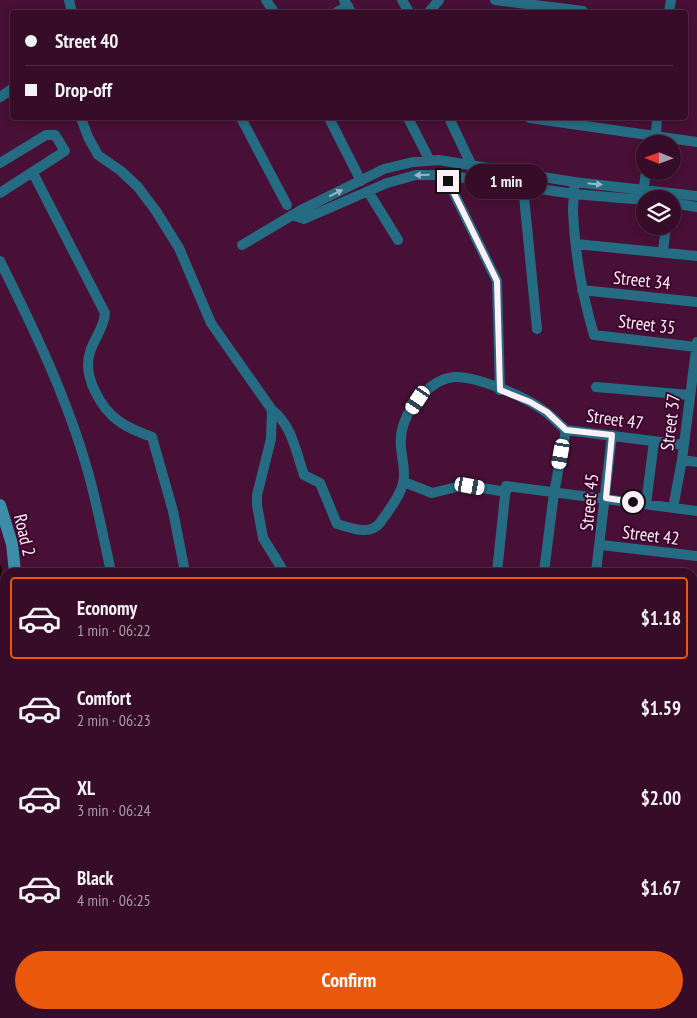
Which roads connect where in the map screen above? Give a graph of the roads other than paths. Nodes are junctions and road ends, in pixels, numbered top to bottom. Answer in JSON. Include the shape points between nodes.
{"nodes":[{"id":1,"x":495,"y":0,"type":"edge"},
{"id":2,"x":526,"y":2,"type":"edge"},
{"id":3,"x":571,"y":10,"type":"edge"},
{"id":4,"x":83,"y":120,"type":"edge"},
{"id":5,"x":242,"y":120,"type":"edge"},
{"id":6,"x":330,"y":120,"type":"edge"},
{"id":7,"x":409,"y":120,"type":"edge"},
{"id":8,"x":450,"y":120,"type":"edge"},
{"id":9,"x":568,"y":120,"type":"edge"},
{"id":10,"x":657,"y":120,"type":"edge"},
{"id":11,"x":654,"y":135,"type":"edge"},
{"id":12,"x":636,"y":136,"type":"edge"},
{"id":13,"x":681,"y":141,"type":"edge"},
{"id":14,"x":697,"y":142,"type":"edge"},
{"id":15,"x":430,"y":161,"type":"junction"},
{"id":16,"x":0,"y":163,"type":"edge"},
{"id":17,"x":472,"y":164,"type":"junction"},
{"id":18,"x":33,"y":173,"type":"junction"},
{"id":19,"x":445,"y":175,"type":"junction"},
{"id":20,"x":645,"y":180,"type":"edge"},
{"id":21,"x":360,"y":181,"type":"junction"},
{"id":22,"x":574,"y":182,"type":"junction"},
{"id":23,"x":524,"y":186,"type":"junction"},
{"id":24,"x":644,"y":189,"type":"junction"},
{"id":25,"x":368,"y":192,"type":"junction"},
{"id":26,"x":0,"y":193,"type":"edge"},
{"id":27,"x":574,"y":194,"type":"junction"},
{"id":28,"x":697,"y":196,"type":"edge"},
{"id":29,"x":636,"y":199,"type":"edge"},
{"id":30,"x":287,"y":204,"type":"dead end"},
{"id":31,"x":681,"y":204,"type":"edge"},
{"id":32,"x":697,"y":207,"type":"edge"},
{"id":33,"x":292,"y":215,"type":"junction"},
{"id":34,"x":665,"y":235,"type":"edge"},
{"id":35,"x":398,"y":240,"type":"dead end"},
{"id":36,"x":576,"y":244,"type":"junction"},
{"id":37,"x":242,"y":245,"type":"dead end"},
{"id":38,"x":663,"y":251,"type":"junction"},
{"id":39,"x":697,"y":256,"type":"edge"},
{"id":40,"x":0,"y":261,"type":"edge"},
{"id":41,"x":582,"y":290,"type":"junction"},
{"id":42,"x":697,"y":302,"type":"edge"},
{"id":43,"x":537,"y":329,"type":"dead end"},
{"id":44,"x":697,"y":343,"type":"edge"},
{"id":45,"x":596,"y":387,"type":"dead end"},
{"id":46,"x":500,"y":390,"type":"junction"},
{"id":47,"x":690,"y":396,"type":"junction"},
{"id":48,"x":272,"y":410,"type":"junction"},
{"id":49,"x":566,"y":430,"type":"junction"},
{"id":50,"x":612,"y":435,"type":"junction"},
{"id":51,"x":654,"y":441,"type":"junction"},
{"id":52,"x":684,"y":444,"type":"junction"},
{"id":53,"x":682,"y":460,"type":"junction"},
{"id":54,"x":697,"y":462,"type":"edge"},
{"id":55,"x":404,"y":482,"type":"junction"},
{"id":56,"x":506,"y":489,"type":"junction"},
{"id":57,"x":554,"y":492,"type":"junction"},
{"id":58,"x":606,"y":498,"type":"junction"},
{"id":59,"x":646,"y":504,"type":"junction"},
{"id":60,"x":0,"y":505,"type":"edge"},
{"id":61,"x":673,"y":508,"type":"junction"},
{"id":62,"x":697,"y":511,"type":"edge"},
{"id":63,"x":601,"y":545,"type":"junction"},
{"id":64,"x":697,"y":556,"type":"edge"},
{"id":65,"x":15,"y":568,"type":"edge"},
{"id":66,"x":110,"y":568,"type":"edge"},
{"id":67,"x":184,"y":568,"type":"edge"},
{"id":68,"x":282,"y":568,"type":"edge"},
{"id":69,"x":497,"y":568,"type":"edge"},
{"id":70,"x":544,"y":568,"type":"edge"},
{"id":71,"x":597,"y":568,"type":"edge"}],
"edges":[{"from":1,"to":2,"type":"street"},
{"from":2,"to":3,"type":"street"},
{"from":4,"to":48,"type":"street","via":[[98,155],[138,187],[156,211],[179,248],[211,322]]},
{"from":5,"to":30,"type":"street"},
{"from":6,"to":21,"type":"street"},
{"from":7,"to":15,"type":"street"},
{"from":8,"to":17,"type":"street"},
{"from":9,"to":12,"type":"street"},
{"from":10,"to":11,"type":"street"},
{"from":13,"to":14,"type":"street"},
{"from":15,"to":17,"type":"street"},
{"from":15,"to":21,"type":"street","via":[[384,169]]},
{"from":16,"to":18,"type":"street","via":[[46,135],[54,135],[65,151]]},
{"from":17,"to":22,"type":"street"},
{"from":18,"to":26,"type":"street"},
{"from":18,"to":67,"type":"street","via":[[105,313],[89,353],[88,372],[94,389],[119,422],[152,437],[173,511]]},
{"from":19,"to":23,"type":"street"},
{"from":19,"to":25,"type":"street","one_way":true,"via":[[416,175]]},
{"from":19,"to":46,"type":"street","via":[[497,281]]},
{"from":20,"to":24,"type":"street"},
{"from":33,"to":21,"type":"street","one_way":true},
{"from":22,"to":24,"type":"street","one_way":true},
{"from":22,"to":27,"type":"street"},
{"from":23,"to":27,"type":"street"},
{"from":23,"to":43,"type":"street"},
{"from":24,"to":28,"type":"street"},
{"from":25,"to":33,"type":"street","via":[[304,219]]},
{"from":25,"to":35,"type":"street"},
{"from":27,"to":29,"type":"street"},
{"from":27,"to":36,"type":"street"},
{"from":31,"to":32,"type":"street"},
{"from":33,"to":37,"type":"street"},
{"from":34,"to":38,"type":"street"},
{"from":36,"to":38,"type":"street"},
{"from":36,"to":41,"type":"street"},
{"from":38,"to":39,"type":"street"},
{"from":40,"to":66,"type":"street","via":[[40,341],[70,420],[92,485]]},
{"from":41,"to":42,"type":"street","name":"Street 34"},
{"from":41,"to":44,"type":"street","name":"Street 35","via":[[594,335]]},
{"from":44,"to":47,"type":"street","name":"Street 37"},
{"from":45,"to":47,"type":"street"},
{"from":46,"to":49,"type":"street","via":[[547,412]]},
{"from":46,"to":55,"type":"street","via":[[480,381],[454,377],[442,380],[424,393],[406,416],[400,435]]},
{"from":47,"to":52,"type":"street","name":"Street 37"},
{"from":48,"to":55,"type":"street","via":[[284,420],[304,475],[320,483],[325,490],[337,524],[367,531],[376,527]]},
{"from":48,"to":68,"type":"street","via":[[271,439],[256,505],[263,538]]},
{"from":49,"to":50,"type":"street","name":"Street 47"},
{"from":49,"to":57,"type":"street","name":"Street 47"},
{"from":50,"to":51,"type":"street","name":"Street 47"},
{"from":50,"to":58,"type":"street","name":"Street 45"},
{"from":51,"to":52,"type":"street","name":"Street 47"},
{"from":51,"to":59,"type":"street"},
{"from":52,"to":53,"type":"street","name":"Street 37"},
{"from":53,"to":54,"type":"street"},
{"from":53,"to":61,"type":"street","name":"Street 37"},
{"from":55,"to":56,"type":"street","via":[[432,494],[465,485]]},
{"from":56,"to":57,"type":"street"},
{"from":56,"to":69,"type":"street"},
{"from":57,"to":58,"type":"street"},
{"from":57,"to":70,"type":"street","name":"Street 47"},
{"from":58,"to":59,"type":"street"},
{"from":58,"to":63,"type":"street","name":"Street 45"},
{"from":59,"to":61,"type":"street"},
{"from":60,"to":65,"type":"street","name":"Road 2","via":[[12,544]]},
{"from":61,"to":62,"type":"street"},
{"from":63,"to":64,"type":"street","name":"Street 42"},
{"from":63,"to":71,"type":"street","name":"Street 45"}]}
